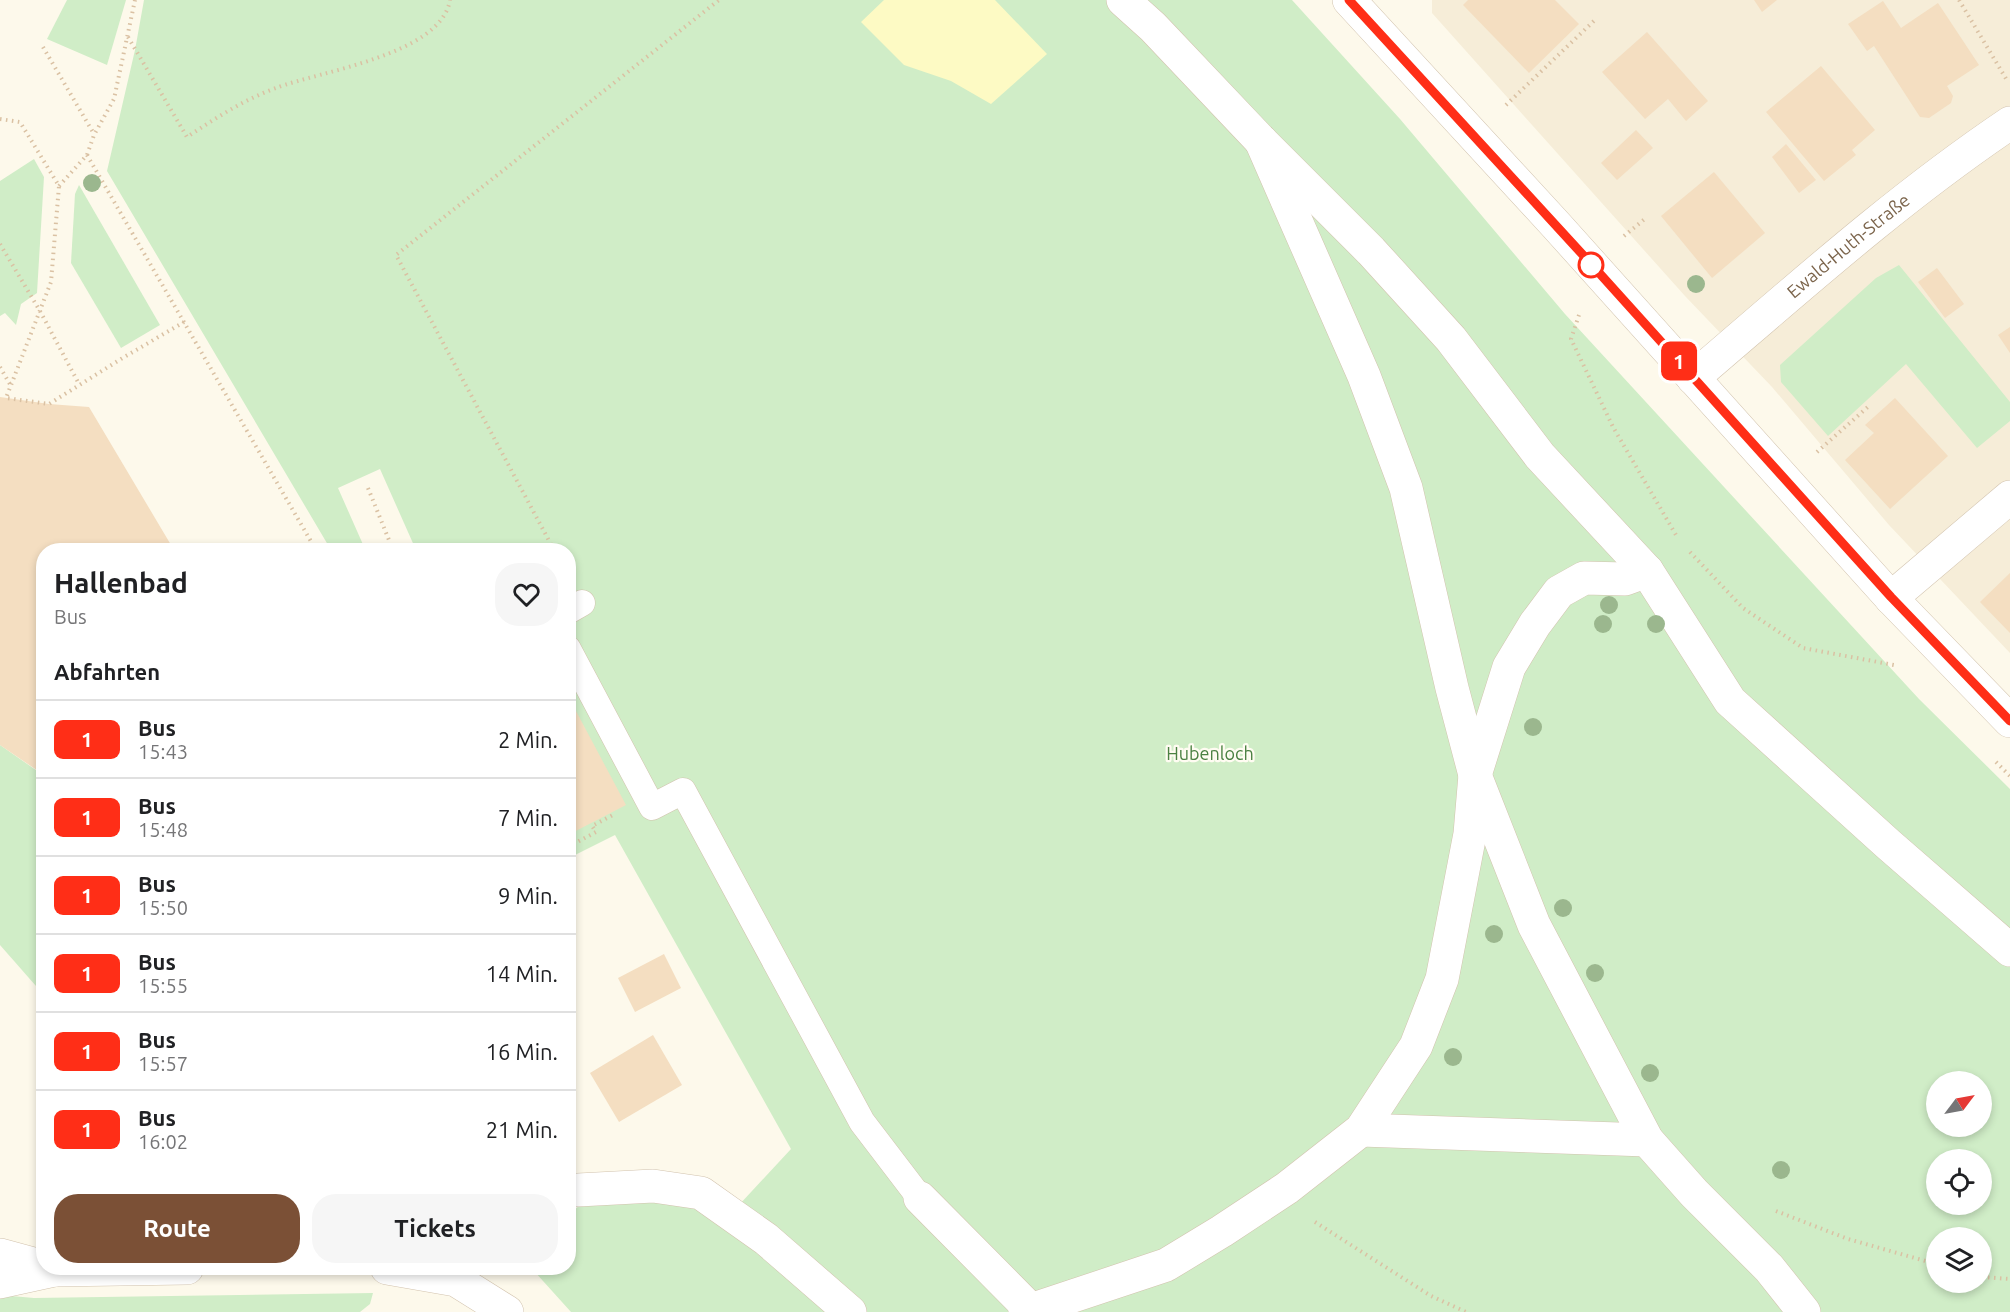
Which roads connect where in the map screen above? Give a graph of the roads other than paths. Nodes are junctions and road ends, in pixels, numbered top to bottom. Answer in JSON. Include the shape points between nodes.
{"nodes":[{"id":1,"x":1123,"y":0,"type":"edge"},
{"id":2,"x":1349,"y":0,"type":"edge"},
{"id":3,"x":2010,"y":123,"type":"edge"},
{"id":4,"x":1261,"y":141,"type":"junction"},
{"id":5,"x":1693,"y":378,"type":"junction"},
{"id":6,"x":2010,"y":496,"type":"edge"},
{"id":7,"x":1647,"y":571,"type":"junction"},
{"id":8,"x":1891,"y":597,"type":"junction"},
{"id":9,"x":576,"y":664,"type":"edge"},
{"id":10,"x":2010,"y":721,"type":"edge"},
{"id":11,"x":1475,"y":775,"type":"junction"},
{"id":12,"x":2010,"y":950,"type":"edge"},
{"id":13,"x":1361,"y":1130,"type":"junction"},
{"id":14,"x":1647,"y":1140,"type":"junction"},
{"id":15,"x":578,"y":1190,"type":"dead end"},
{"id":16,"x":920,"y":1198,"type":"joint"},
{"id":17,"x":0,"y":1255,"type":"edge"},
{"id":18,"x":36,"y":1265,"type":"edge"},
{"id":19,"x":36,"y":1272,"type":"edge"},
{"id":20,"x":458,"y":1275,"type":"edge"},
{"id":21,"x":0,"y":1282,"type":"edge"},
{"id":22,"x":1028,"y":1311,"type":"edge"},
{"id":23,"x":507,"y":1312,"type":"edge"},
{"id":24,"x":850,"y":1312,"type":"edge"},
{"id":25,"x":1804,"y":1312,"type":"edge"}],
"edges":[{"from":1,"to":4,"type":"street"},
{"from":2,"to":5,"type":"street"},
{"from":3,"to":5,"type":"street","name":"Ewald-Huth-Straße","via":[[1882,217]]},
{"from":4,"to":7,"type":"street","via":[[1371,251],[1451,339],[1540,456]]},
{"from":4,"to":11,"type":"street","via":[[1364,376],[1406,488]]},
{"from":5,"to":8,"type":"street"},
{"from":6,"to":8,"type":"street"},
{"from":7,"to":11,"type":"street","via":[[1625,579],[1584,578],[1559,592],[1509,667]]},
{"from":7,"to":12,"type":"street","via":[[1730,701]]},
{"from":8,"to":10,"type":"street"},
{"from":9,"to":16,"type":"lane","via":[[651,807],[683,791],[862,1122]]},
{"from":11,"to":13,"type":"street","via":[[1470,834],[1442,979],[1416,1046]]},
{"from":11,"to":14,"type":"street","via":[[1534,925]]},
{"from":13,"to":14,"type":"street"},
{"from":13,"to":22,"type":"street","via":[[1287,1188],[1166,1265]]},
{"from":14,"to":25,"type":"street","via":[[1769,1268]]},
{"from":15,"to":24,"type":"street","via":[[653,1186],[701,1193],[766,1239]]},
{"from":16,"to":22,"type":"street"},
{"from":17,"to":18,"type":"street"},
{"from":19,"to":21,"type":"street"},
{"from":20,"to":23,"type":"street"}]}
